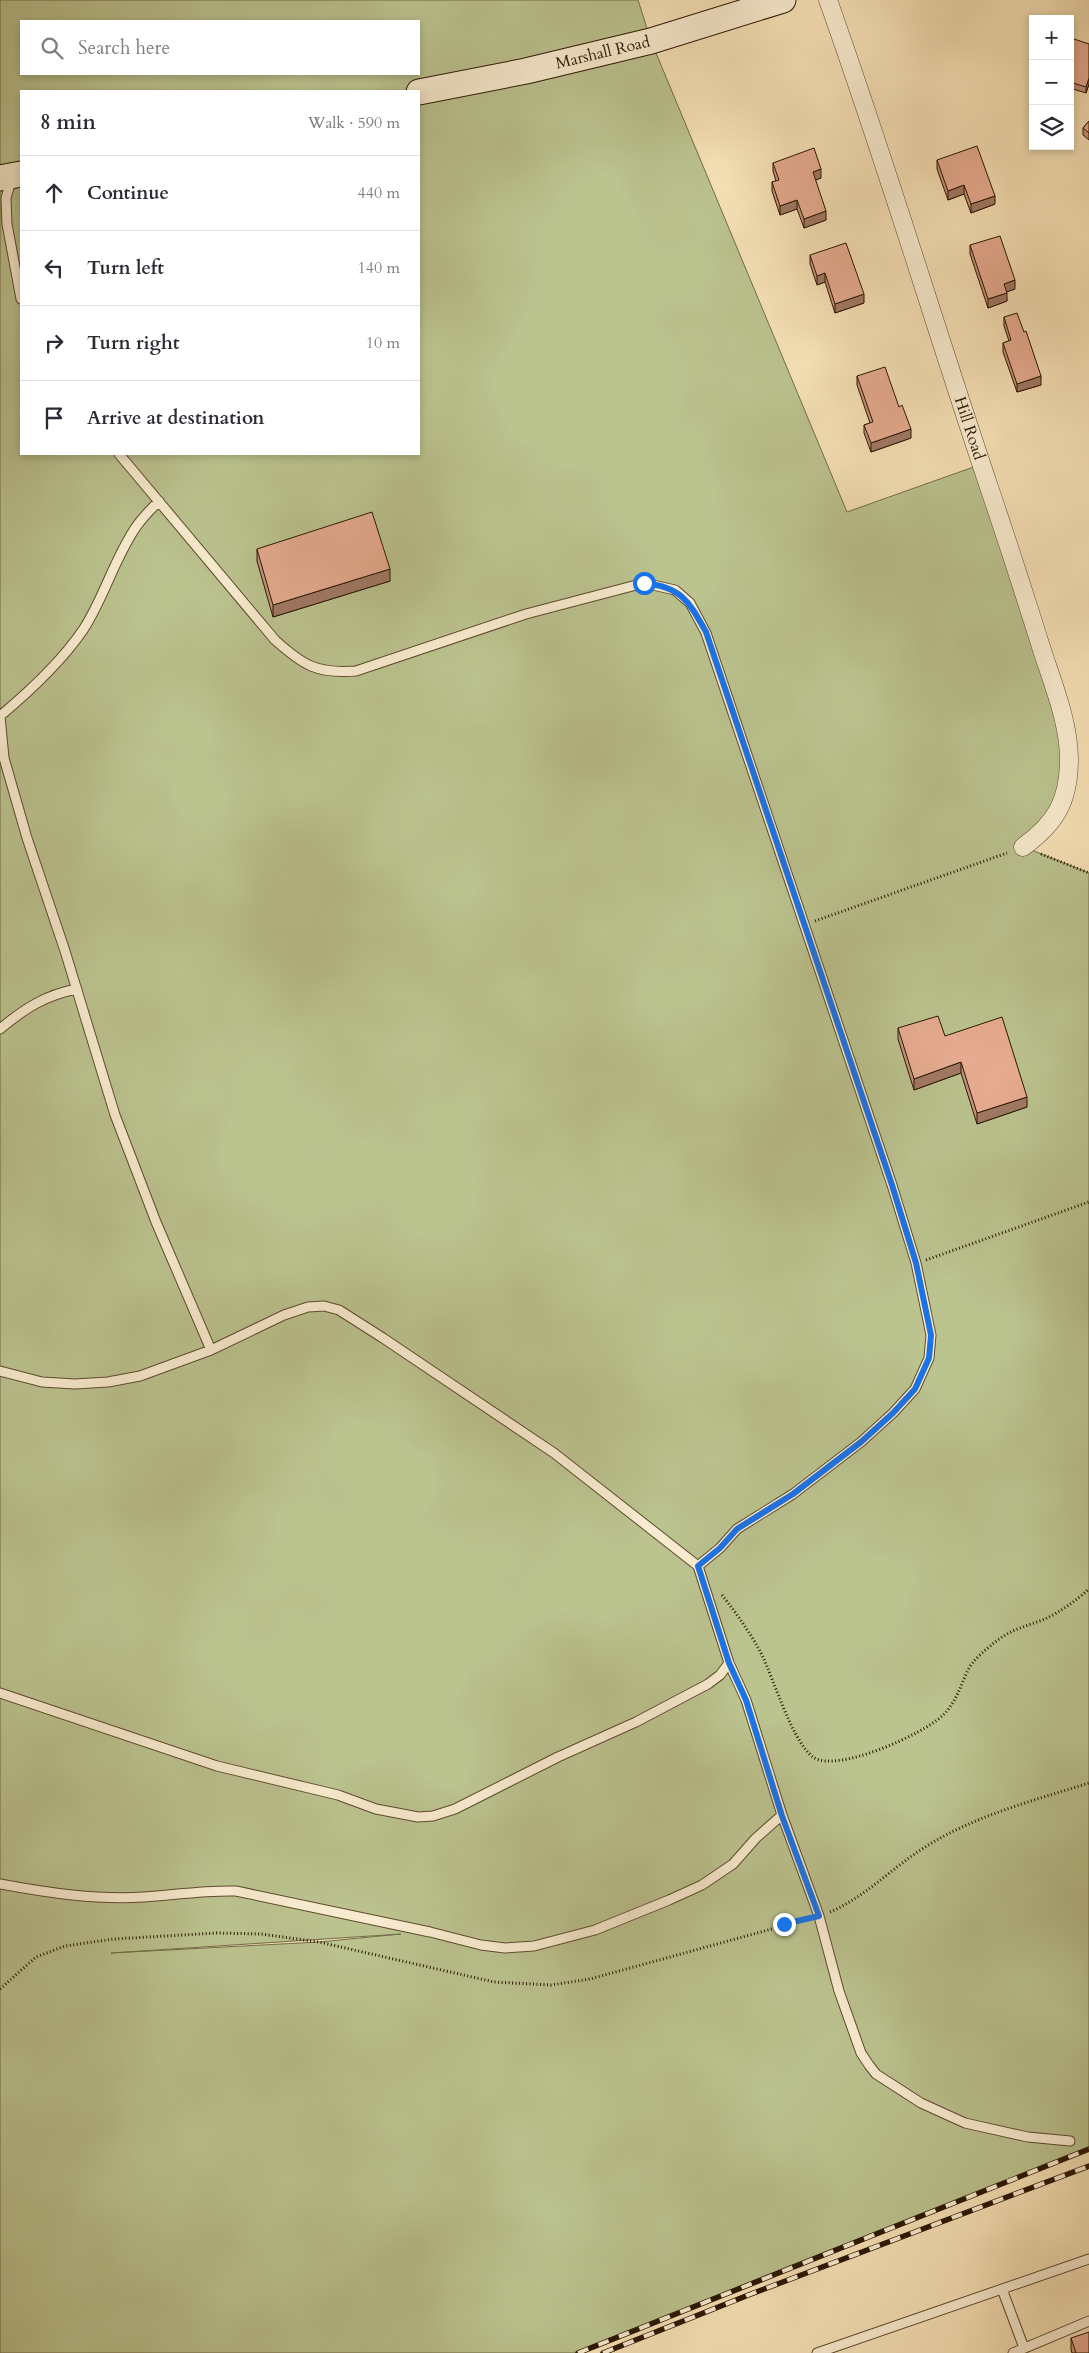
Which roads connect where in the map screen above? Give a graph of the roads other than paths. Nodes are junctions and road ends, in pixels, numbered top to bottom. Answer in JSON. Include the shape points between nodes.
{"nodes":[{"id":1,"x":783,"y":0,"type":"edge"},
{"id":2,"x":828,"y":0,"type":"edge"},
{"id":3,"x":420,"y":92,"type":"edge"},
{"id":4,"x":11,"y":176,"type":"edge"},
{"id":5,"x":20,"y":294,"type":"edge"},
{"id":6,"x":120,"y":455,"type":"edge"},
{"id":7,"x":159,"y":501,"type":"junction"},
{"id":8,"x":0,"y":716,"type":"edge"},
{"id":9,"x":1023,"y":847,"type":"road end"},
{"id":10,"x":77,"y":989,"type":"junction"},
{"id":11,"x":0,"y":1029,"type":"edge"},
{"id":12,"x":211,"y":1350,"type":"junction"},
{"id":13,"x":0,"y":1371,"type":"edge"},
{"id":14,"x":698,"y":1566,"type":"junction"},
{"id":15,"x":729,"y":1663,"type":"junction"},
{"id":16,"x":0,"y":1693,"type":"edge"},
{"id":17,"x":782,"y":1816,"type":"junction"},
{"id":18,"x":0,"y":1884,"type":"edge"},
{"id":19,"x":1070,"y":2141,"type":"dead end"},
{"id":20,"x":1089,"y":2259,"type":"edge"},
{"id":21,"x":1002,"y":2289,"type":"junction"},
{"id":22,"x":1089,"y":2321,"type":"edge"},
{"id":23,"x":1024,"y":2348,"type":"junction"},
{"id":24,"x":817,"y":2353,"type":"edge"},
{"id":25,"x":1014,"y":2353,"type":"edge"}],
"edges":[{"from":1,"to":3,"type":"main road","name":"Marshall Road","via":[[651,41]]},
{"from":2,"to":9,"type":"street","name":"Hill Road","via":[[1010,549],[1066,735],[1068,773],[1063,800],[1056,818],[1044,832]]},
{"from":4,"to":5,"type":"lane","via":[[6,198],[7,224]]},
{"from":6,"to":7,"type":"lane"},
{"from":7,"to":8,"type":"lane","via":[[136,526],[82,630],[61,656]]},
{"from":7,"to":14,"type":"lane","via":[[275,640],[299,661],[312,667],[336,672],[356,671],[526,614],[644,583],[675,590],[690,603],[706,632],[916,1263],[931,1335],[929,1358],[915,1389],[893,1413],[793,1494],[737,1529]]},
{"from":8,"to":10,"type":"lane","via":[[4,758]]},
{"from":10,"to":11,"type":"lane","via":[[25,1008]]},
{"from":10,"to":12,"type":"lane","via":[[132,1164]]},
{"from":12,"to":13,"type":"lane","via":[[140,1376],[108,1382],[42,1382]]},
{"from":12,"to":14,"type":"lane","via":[[308,1307],[324,1306],[339,1310],[554,1453]]},
{"from":14,"to":15,"type":"lane"},
{"from":15,"to":16,"type":"lane","via":[[708,1684],[636,1722],[455,1809],[418,1817],[376,1809],[338,1794],[217,1766]]},
{"from":15,"to":17,"type":"lane","via":[[746,1700]]},
{"from":17,"to":18,"type":"lane","via":[[733,1864],[702,1884],[595,1930],[534,1946],[505,1948],[481,1945],[236,1890],[108,1898],[55,1894]]},
{"from":17,"to":19,"type":"lane","via":[[819,1916],[842,2000],[861,2053],[876,2074],[921,2103],[965,2123],[1028,2137]]},
{"from":20,"to":21,"type":"lane"},
{"from":21,"to":23,"type":"lane"},
{"from":21,"to":24,"type":"lane"},
{"from":22,"to":23,"type":"lane"},
{"from":23,"to":25,"type":"lane"}]}
